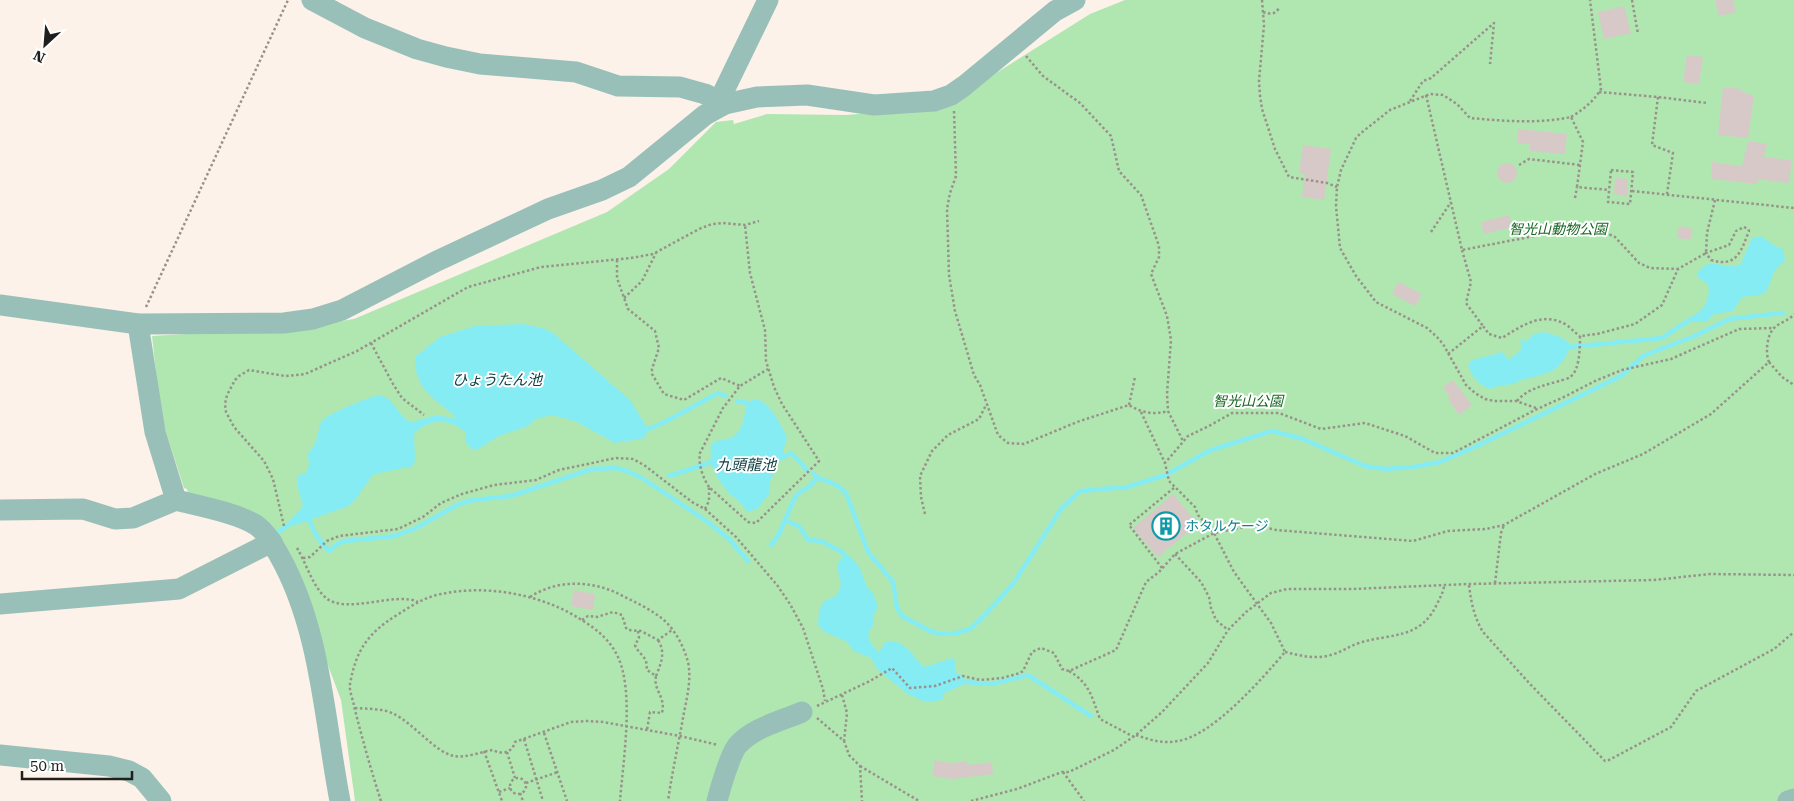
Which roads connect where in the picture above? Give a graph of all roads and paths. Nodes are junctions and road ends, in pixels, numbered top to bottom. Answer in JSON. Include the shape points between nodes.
{"nodes":[{"id":1,"x":288,"y":0,"type":"edge"},
{"id":2,"x":312,"y":0,"type":"edge"},
{"id":3,"x":768,"y":0,"type":"edge"},
{"id":4,"x":1075,"y":0,"type":"edge"},
{"id":5,"x":1262,"y":0,"type":"edge"},
{"id":6,"x":1590,"y":0,"type":"edge"},
{"id":7,"x":1632,"y":0,"type":"edge"},
{"id":8,"x":1279,"y":8,"type":"dead end"},
{"id":9,"x":1263,"y":12,"type":"junction"},
{"id":10,"x":1638,"y":34,"type":"dead end"},
{"id":11,"x":1015,"y":44,"type":"junction"},
{"id":12,"x":1490,"y":64,"type":"dead end"},
{"id":13,"x":1599,"y":92,"type":"junction"},
{"id":14,"x":951,"y":95,"type":"junction"},
{"id":15,"x":1426,"y":95,"type":"junction"},
{"id":16,"x":1658,"y":97,"type":"junction"},
{"id":17,"x":722,"y":102,"type":"junction"},
{"id":18,"x":1409,"y":102,"type":"junction"},
{"id":19,"x":1706,"y":103,"type":"dead end"},
{"id":20,"x":1571,"y":117,"type":"junction"},
{"id":21,"x":1519,"y":165,"type":"dead end"},
{"id":22,"x":1580,"y":165,"type":"junction"},
{"id":23,"x":1337,"y":187,"type":"junction"},
{"id":24,"x":1576,"y":187,"type":"junction"},
{"id":25,"x":1609,"y":190,"type":"junction"},
{"id":26,"x":1632,"y":190,"type":"junction"},
{"id":27,"x":1667,"y":194,"type":"junction"},
{"id":28,"x":1575,"y":198,"type":"dead end"},
{"id":29,"x":1715,"y":200,"type":"junction"},
{"id":30,"x":1451,"y":202,"type":"junction"},
{"id":31,"x":1794,"y":208,"type":"edge"},
{"id":32,"x":759,"y":221,"type":"dead end"},
{"id":33,"x":745,"y":225,"type":"junction"},
{"id":34,"x":1431,"y":232,"type":"dead end"},
{"id":35,"x":1462,"y":250,"type":"junction"},
{"id":36,"x":656,"y":252,"type":"junction"},
{"id":37,"x":1706,"y":253,"type":"junction"},
{"id":38,"x":617,"y":260,"type":"junction"},
{"id":39,"x":1678,"y":269,"type":"junction"},
{"id":40,"x":624,"y":298,"type":"junction"},
{"id":41,"x":0,"y":305,"type":"edge"},
{"id":42,"x":1794,"y":314,"type":"edge"},
{"id":43,"x":138,"y":324,"type":"junction"},
{"id":44,"x":1483,"y":326,"type":"junction"},
{"id":45,"x":1774,"y":328,"type":"junction"},
{"id":46,"x":1580,"y":336,"type":"junction"},
{"id":47,"x":371,"y":343,"type":"junction"},
{"id":48,"x":1448,"y":354,"type":"junction"},
{"id":49,"x":1769,"y":362,"type":"junction"},
{"id":50,"x":768,"y":369,"type":"junction"},
{"id":51,"x":1135,"y":377,"type":"dead end"},
{"id":52,"x":1794,"y":385,"type":"edge"},
{"id":53,"x":740,"y":386,"type":"junction"},
{"id":54,"x":1516,"y":401,"type":"junction"},
{"id":55,"x":986,"y":405,"type":"junction"},
{"id":56,"x":1129,"y":405,"type":"junction"},
{"id":57,"x":1537,"y":409,"type":"junction"},
{"id":58,"x":1168,"y":411,"type":"junction"},
{"id":59,"x":1141,"y":412,"type":"junction"},
{"id":60,"x":424,"y":414,"type":"dead end"},
{"id":61,"x":1183,"y":441,"type":"junction"},
{"id":62,"x":1164,"y":463,"type":"junction"},
{"id":63,"x":709,"y":487,"type":"junction"},
{"id":64,"x":1175,"y":487,"type":"junction"},
{"id":65,"x":176,"y":500,"type":"junction"},
{"id":66,"x":705,"y":508,"type":"junction"},
{"id":67,"x":0,"y":510,"type":"edge"},
{"id":68,"x":925,"y":514,"type":"dead end"},
{"id":69,"x":1504,"y":525,"type":"junction"},
{"id":70,"x":1214,"y":533,"type":"junction"},
{"id":71,"x":274,"y":535,"type":"junction"},
{"id":72,"x":295,"y":545,"type":"dead end"},
{"id":73,"x":1175,"y":554,"type":"junction"},
{"id":74,"x":295,"y":563,"type":"junction"},
{"id":75,"x":1162,"y":568,"type":"junction"},
{"id":76,"x":1794,"y":575,"type":"edge"},
{"id":77,"x":1469,"y":584,"type":"junction"},
{"id":78,"x":1495,"y":584,"type":"junction"},
{"id":79,"x":1444,"y":586,"type":"junction"},
{"id":80,"x":530,"y":597,"type":"junction"},
{"id":81,"x":418,"y":602,"type":"junction"},
{"id":82,"x":0,"y":604,"type":"edge"},
{"id":83,"x":1258,"y":604,"type":"junction"},
{"id":84,"x":582,"y":620,"type":"junction"},
{"id":85,"x":672,"y":630,"type":"junction"},
{"id":86,"x":1228,"y":630,"type":"junction"},
{"id":87,"x":638,"y":631,"type":"junction"},
{"id":88,"x":1794,"y":632,"type":"edge"},
{"id":89,"x":658,"y":640,"type":"junction"},
{"id":90,"x":1286,"y":652,"type":"junction"},
{"id":91,"x":1069,"y":671,"type":"junction"},
{"id":92,"x":656,"y":676,"type":"junction"},
{"id":93,"x":842,"y":694,"type":"junction"},
{"id":94,"x":825,"y":702,"type":"junction"},
{"id":95,"x":355,"y":708,"type":"junction"},
{"id":96,"x":805,"y":711,"type":"junction"},
{"id":97,"x":626,"y":726,"type":"junction"},
{"id":98,"x":647,"y":730,"type":"junction"},
{"id":99,"x":544,"y":733,"type":"junction"},
{"id":100,"x":680,"y":736,"type":"junction"},
{"id":101,"x":1135,"y":736,"type":"junction"},
{"id":102,"x":524,"y":739,"type":"junction"},
{"id":103,"x":844,"y":741,"type":"junction"},
{"id":104,"x":736,"y":748,"type":"junction"},
{"id":105,"x":484,"y":751,"type":"junction"},
{"id":106,"x":507,"y":752,"type":"junction"},
{"id":107,"x":0,"y":755,"type":"edge"},
{"id":108,"x":860,"y":766,"type":"junction"},
{"id":109,"x":558,"y":772,"type":"junction"},
{"id":110,"x":1062,"y":772,"type":"junction"},
{"id":111,"x":516,"y":778,"type":"junction"},
{"id":112,"x":536,"y":780,"type":"junction"},
{"id":113,"x":525,"y":783,"type":"junction"},
{"id":114,"x":510,"y":788,"type":"junction"},
{"id":115,"x":499,"y":792,"type":"junction"},
{"id":116,"x":520,"y":793,"type":"junction"},
{"id":117,"x":1794,"y":799,"type":"edge"},
{"id":118,"x":161,"y":801,"type":"edge"},
{"id":119,"x":340,"y":801,"type":"edge"},
{"id":120,"x":381,"y":801,"type":"edge"},
{"id":121,"x":502,"y":801,"type":"edge"},
{"id":122,"x":523,"y":801,"type":"edge"},
{"id":123,"x":543,"y":801,"type":"edge"},
{"id":124,"x":567,"y":801,"type":"edge"},
{"id":125,"x":620,"y":801,"type":"edge"},
{"id":126,"x":668,"y":801,"type":"edge"},
{"id":127,"x":717,"y":801,"type":"edge"},
{"id":128,"x":862,"y":801,"type":"edge"},
{"id":129,"x":919,"y":801,"type":"edge"},
{"id":130,"x":971,"y":801,"type":"edge"},
{"id":131,"x":1084,"y":801,"type":"edge"},
{"id":132,"x":1788,"y":801,"type":"edge"}],
"edges":[{"from":1,"to":43,"type":"path"},
{"from":2,"to":17,"type":"street","via":[[365,28],[446,57],[480,64],[576,72],[618,86],[680,87]]},
{"from":3,"to":17,"type":"street"},
{"from":4,"to":11,"type":"street","via":[[1054,12]]},
{"from":5,"to":9,"type":"path"},
{"from":6,"to":13,"type":"path"},
{"from":7,"to":10,"type":"path"},
{"from":8,"to":9,"type":"path","via":[[1276,12]]},
{"from":9,"to":23,"type":"path","via":[[1259,81],[1262,108],[1275,149],[1289,177]]},
{"from":11,"to":14,"type":"street"},
{"from":11,"to":58,"type":"path","via":[[1043,76],[1080,103],[1111,136],[1119,171],[1141,195],[1159,246],[1159,257],[1151,274],[1167,316],[1171,340],[1166,394]]},
{"from":12,"to":18,"type":"path","via":[[1494,23],[1432,78],[1423,81]]},
{"from":13,"to":16,"type":"path"},
{"from":13,"to":20,"type":"path","via":[[1584,109]]},
{"from":14,"to":17,"type":"street","via":[[934,102],[874,105],[807,95]]},
{"from":14,"to":55,"type":"path","via":[[956,116],[956,176],[948,209],[949,275],[955,311]]},
{"from":15,"to":18,"type":"path"},
{"from":15,"to":20,"type":"path","via":[[1443,95],[1470,118],[1511,122]]},
{"from":15,"to":30,"type":"path"},
{"from":16,"to":19,"type":"path"},
{"from":16,"to":27,"type":"path","via":[[1652,145],[1673,154]]},
{"from":17,"to":43,"type":"street","via":[[629,177],[548,209],[342,310],[284,323]]},
{"from":18,"to":23,"type":"path","via":[[1390,110],[1356,138]]},
{"from":20,"to":22,"type":"path","via":[[1583,142]]},
{"from":21,"to":22,"type":"path","via":[[1528,159]]},
{"from":22,"to":24,"type":"path"},
{"from":23,"to":48,"type":"path","via":[[1340,248],[1356,276],[1376,302],[1427,328]]},
{"from":24,"to":25,"type":"path"},
{"from":24,"to":28,"type":"path"},
{"from":25,"to":26,"type":"path","via":[[1608,202],[1630,204]]},
{"from":25,"to":26,"type":"path","via":[[1611,170],[1634,172]]},
{"from":26,"to":27,"type":"path"},
{"from":27,"to":29,"type":"path"},
{"from":29,"to":31,"type":"path"},
{"from":29,"to":37,"type":"path"},
{"from":30,"to":34,"type":"path"},
{"from":30,"to":35,"type":"path"},
{"from":32,"to":33,"type":"path"},
{"from":33,"to":36,"type":"path","via":[[712,224]]},
{"from":33,"to":50,"type":"path","via":[[750,273],[765,330]]},
{"from":35,"to":39,"type":"path","via":[[1576,228],[1595,228],[1615,238],[1639,263],[1650,268]]},
{"from":35,"to":44,"type":"path","via":[[1471,282],[1466,303]]},
{"from":36,"to":38,"type":"path"},
{"from":36,"to":40,"type":"path","via":[[642,281]]},
{"from":37,"to":37,"type":"path","via":[[1711,260],[1718,262],[1733,260],[1742,251],[1748,229],[1744,227],[1736,231],[1726,248]]},
{"from":37,"to":39,"type":"path"},
{"from":38,"to":40,"type":"path","via":[[617,278]]},
{"from":38,"to":47,"type":"path","via":[[542,268],[468,287]]},
{"from":39,"to":46,"type":"path","via":[[1662,305],[1635,324]]},
{"from":40,"to":53,"type":"path","via":[[628,309],[656,332],[659,348],[652,374],[664,394],[684,400],[721,378]]},
{"from":41,"to":43,"type":"street"},
{"from":42,"to":45,"type":"path"},
{"from":43,"to":65,"type":"street","via":[[155,432]]},
{"from":44,"to":46,"type":"path","via":[[1489,334],[1502,338],[1528,322],[1548,318],[1568,326]]},
{"from":44,"to":48,"type":"path"},
{"from":45,"to":49,"type":"path","via":[[1767,346]]},
{"from":45,"to":57,"type":"path","via":[[1739,329],[1671,359],[1595,380]]},
{"from":46,"to":54,"type":"path","via":[[1580,353],[1571,377],[1532,389]]},
{"from":47,"to":60,"type":"path","via":[[402,398]]},
{"from":47,"to":71,"type":"path","via":[[305,374],[285,376],[249,370],[235,380],[227,395],[226,412],[264,461],[273,479]]},
{"from":48,"to":54,"type":"path","via":[[1466,385],[1475,393],[1494,401]]},
{"from":49,"to":52,"type":"path"},
{"from":49,"to":69,"type":"path","via":[[1711,414],[1643,454],[1595,474]]},
{"from":50,"to":53,"type":"path"},
{"from":50,"to":63,"type":"path","via":[[782,404],[819,461],[756,523],[748,522]]},
{"from":51,"to":56,"type":"path"},
{"from":53,"to":63,"type":"path","via":[[723,408],[700,453],[699,460]]},
{"from":54,"to":57,"type":"path"},
{"from":55,"to":56,"type":"path","via":[[998,435],[1008,443],[1024,444]]},
{"from":55,"to":68,"type":"path","via":[[979,420],[948,435],[932,451],[920,476]]},
{"from":56,"to":59,"type":"path"},
{"from":57,"to":61,"type":"path","via":[[1453,453],[1435,453],[1405,436],[1365,423],[1321,429],[1279,413],[1232,413]]},
{"from":58,"to":59,"type":"path","via":[[1158,414]]},
{"from":58,"to":61,"type":"path"},
{"from":59,"to":62,"type":"path"},
{"from":61,"to":62,"type":"path"},
{"from":62,"to":64,"type":"path","via":[[1169,482]]},
{"from":63,"to":66,"type":"path","via":[[709,501]]},
{"from":64,"to":70,"type":"path"},
{"from":64,"to":75,"type":"path","via":[[1129,526]]},
{"from":65,"to":67,"type":"street","via":[[133,518],[115,519],[83,509]]},
{"from":65,"to":71,"type":"street","via":[[246,519]]},
{"from":66,"to":74,"type":"path","via":[[692,502],[644,465],[633,459],[616,458],[559,470],[536,480],[494,485],[462,494],[398,529],[339,536]]},
{"from":66,"to":94,"type":"path","via":[[736,537],[790,604],[803,628]]},
{"from":69,"to":70,"type":"path","via":[[1448,531],[1413,541],[1276,530],[1255,525]]},
{"from":69,"to":78,"type":"path"},
{"from":70,"to":73,"type":"path"},
{"from":70,"to":83,"type":"path","via":[[1234,572]]},
{"from":71,"to":74,"type":"street"},
{"from":71,"to":82,"type":"street","via":[[179,589]]},
{"from":72,"to":74,"type":"path"},
{"from":73,"to":75,"type":"path"},
{"from":73,"to":86,"type":"path","via":[[1201,582],[1216,620]]},
{"from":74,"to":81,"type":"path","via":[[326,598],[334,602],[402,599]]},
{"from":74,"to":119,"type":"street","via":[[321,683]]},
{"from":75,"to":91,"type":"path","via":[[1146,582],[1116,650]]},
{"from":76,"to":78,"type":"path","via":[[1710,574],[1654,580]]},
{"from":77,"to":78,"type":"path"},
{"from":77,"to":79,"type":"path"},
{"from":77,"to":88,"type":"path","via":[[1472,607],[1482,632],[1605,761],[1671,727],[1696,691],[1774,650]]},
{"from":79,"to":83,"type":"path","via":[[1287,589],[1271,592]]},
{"from":79,"to":90,"type":"path","via":[[1432,614],[1408,633],[1358,643],[1322,658]]},
{"from":80,"to":81,"type":"path","via":[[492,591],[466,592],[441,594]]},
{"from":80,"to":84,"type":"path"},
{"from":80,"to":85,"type":"path","via":[[550,587],[590,584],[608,589],[650,610]]},
{"from":81,"to":95,"type":"path","via":[[378,628],[363,644],[350,687]]},
{"from":83,"to":86,"type":"path"},
{"from":83,"to":90,"type":"path"},
{"from":84,"to":87,"type":"path","via":[[614,612],[622,615],[628,630]]},
{"from":84,"to":97,"type":"path","via":[[606,637],[618,655],[627,696]]},
{"from":85,"to":89,"type":"path"},
{"from":85,"to":100,"type":"path","via":[[688,663],[688,690]]},
{"from":86,"to":101,"type":"path","via":[[1208,663]]},
{"from":87,"to":89,"type":"path"},
{"from":87,"to":92,"type":"path","via":[[636,648],[646,660],[647,670]]},
{"from":89,"to":92,"type":"path","via":[[663,652]]},
{"from":90,"to":101,"type":"path","via":[[1211,726],[1193,737],[1168,742]]},
{"from":91,"to":93,"type":"path","via":[[1062,669],[1054,653],[1041,648],[1032,652],[1023,671],[1002,678],[980,680],[963,676],[935,686],[910,688],[892,668]]},
{"from":91,"to":101,"type":"path","via":[[1087,684],[1100,719]]},
{"from":92,"to":98,"type":"path","via":[[654,684],[664,705],[662,713],[650,712]]},
{"from":93,"to":94,"type":"path"},
{"from":93,"to":103,"type":"path","via":[[847,714]]},
{"from":94,"to":96,"type":"path"},
{"from":95,"to":105,"type":"path","via":[[392,713],[453,756]]},
{"from":95,"to":120,"type":"path"},
{"from":96,"to":103,"type":"path"},
{"from":96,"to":104,"type":"street","via":[[761,729]]},
{"from":97,"to":98,"type":"path"},
{"from":97,"to":99,"type":"path","via":[[571,722]]},
{"from":97,"to":125,"type":"path"},
{"from":98,"to":100,"type":"path"},
{"from":99,"to":102,"type":"path"},
{"from":99,"to":109,"type":"path"},
{"from":100,"to":104,"type":"path"},
{"from":100,"to":126,"type":"path"},
{"from":101,"to":110,"type":"path","via":[[1114,750],[1069,772]]},
{"from":102,"to":106,"type":"path","via":[[515,742]]},
{"from":102,"to":112,"type":"path"},
{"from":103,"to":108,"type":"path","via":[[849,755]]},
{"from":104,"to":127,"type":"street"},
{"from":105,"to":106,"type":"path"},
{"from":105,"to":115,"type":"path"},
{"from":106,"to":111,"type":"path"},
{"from":107,"to":118,"type":"street","via":[[109,766],[129,771],[142,778]]},
{"from":108,"to":128,"type":"path"},
{"from":108,"to":129,"type":"path"},
{"from":109,"to":112,"type":"path"},
{"from":109,"to":124,"type":"path"},
{"from":110,"to":130,"type":"path","via":[[1017,789]]},
{"from":110,"to":131,"type":"path"},
{"from":111,"to":113,"type":"path"},
{"from":111,"to":114,"type":"path"},
{"from":112,"to":113,"type":"path"},
{"from":112,"to":123,"type":"path"},
{"from":113,"to":116,"type":"path","via":[[526,788]]},
{"from":114,"to":115,"type":"path"},
{"from":114,"to":116,"type":"path"},
{"from":115,"to":121,"type":"path"},
{"from":116,"to":122,"type":"path"},
{"from":117,"to":132,"type":"street"}]}
